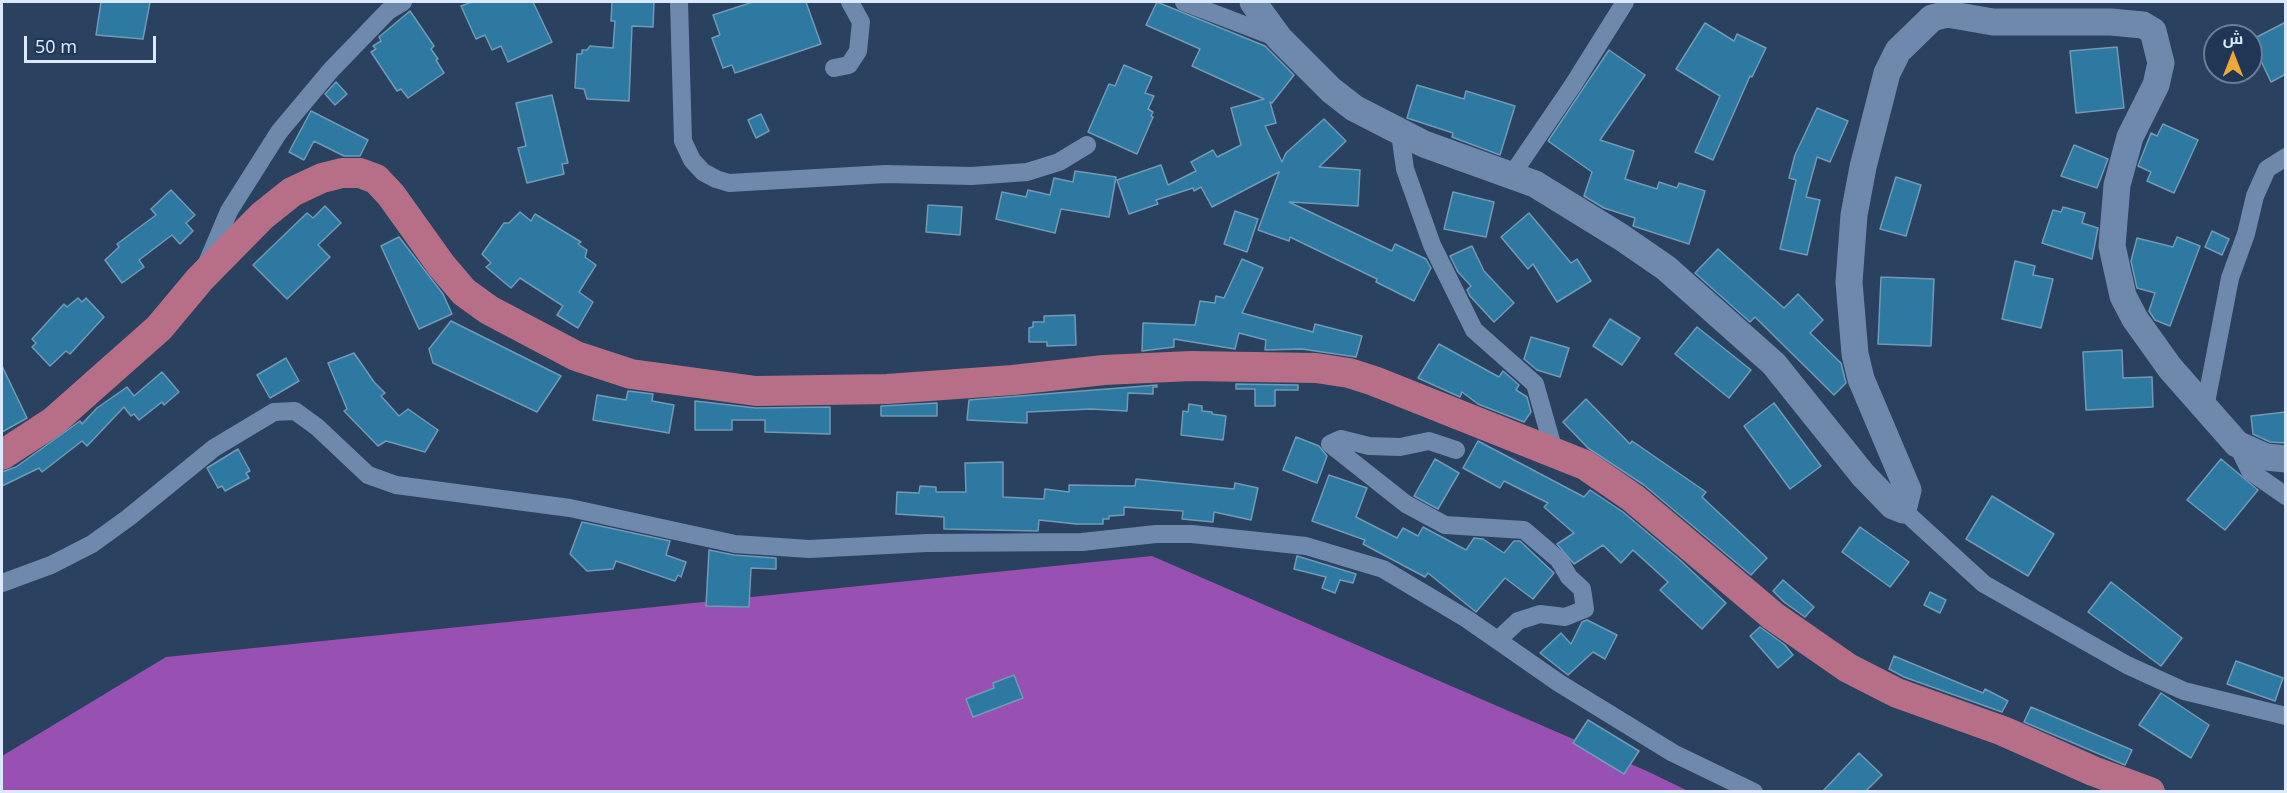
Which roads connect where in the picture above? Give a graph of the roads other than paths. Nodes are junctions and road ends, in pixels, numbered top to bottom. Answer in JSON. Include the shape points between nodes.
{"nodes":[{"id":1,"x":403,"y":2,"type":"edge"},
{"id":2,"x":679,"y":2,"type":"edge"},
{"id":3,"x":849,"y":2,"type":"edge"},
{"id":4,"x":1184,"y":2,"type":"edge"},
{"id":5,"x":1253,"y":2,"type":"edge"},
{"id":6,"x":1625,"y":2,"type":"edge"},
{"id":7,"x":1936,"y":10,"type":"edge"},
{"id":8,"x":1279,"y":38,"type":"junction"},
{"id":9,"x":834,"y":68,"type":"dead end"},
{"id":10,"x":1400,"y":133,"type":"junction"},
{"id":11,"x":1087,"y":146,"type":"dead end"},
{"id":12,"x":2286,"y":157,"type":"edge"},
{"id":13,"x":1510,"y":176,"type":"junction"},
{"id":14,"x":200,"y":279,"type":"junction"},
{"id":15,"x":2205,"y":408,"type":"junction"},
{"id":16,"x":2237,"y":444,"type":"junction"},
{"id":17,"x":1456,"y":450,"type":"dead end"},
{"id":18,"x":1554,"y":451,"type":"junction"},
{"id":19,"x":2,"y":455,"type":"edge"},
{"id":20,"x":2286,"y":459,"type":"edge"},
{"id":21,"x":2286,"y":496,"type":"edge"},
{"id":22,"x":1903,"y":510,"type":"junction"},
{"id":23,"x":2,"y":583,"type":"edge"},
{"id":24,"x":1499,"y":639,"type":"junction"},
{"id":25,"x":2286,"y":716,"type":"edge"},
{"id":26,"x":1754,"y":792,"type":"edge"},
{"id":27,"x":2150,"y":792,"type":"edge"}],
"edges":[{"from":1,"to":14,"type":"street","via":[[388,11],[331,70],[279,132],[229,211]]},
{"from":2,"to":11,"type":"street","via":[[683,141],[692,160],[716,179],[729,183],[886,174],[972,176],[1027,172],[1059,162]]},
{"from":3,"to":9,"type":"street","via":[[861,22],[858,51],[849,65]]},
{"from":4,"to":8,"type":"street"},
{"from":5,"to":8,"type":"street"},
{"from":6,"to":13,"type":"street"},
{"from":7,"to":15,"type":"street","via":[[1992,22],[2129,22],[2153,31],[2161,63],[2156,85],[2122,161],[2112,246],[2114,261],[2122,296],[2135,319]]},
{"from":7,"to":22,"type":"street","via":[[1898,51],[1887,73],[1863,167],[1850,257],[1855,354],[1870,406],[1908,490]]},
{"from":8,"to":10,"type":"street","via":[[1331,90],[1354,108]]},
{"from":10,"to":13,"type":"street"},
{"from":10,"to":18,"type":"street","via":[[1405,169],[1432,245],[1474,330],[1535,384]]},
{"from":12,"to":15,"type":"street","via":[[2267,169],[2255,196],[2230,278]]},
{"from":13,"to":22,"type":"street","via":[[1535,184],[1602,225],[1696,293],[1774,364],[1863,475],[1893,506]]},
{"from":14,"to":18,"type":"main road","via":[[262,216],[292,192],[322,178],[360,173],[376,179],[391,195],[464,292],[498,315],[576,356],[631,374],[756,391],[887,389],[1180,366],[1316,368],[1374,381]]},
{"from":14,"to":19,"type":"main road","via":[[159,328],[54,421]]},
{"from":15,"to":16,"type":"street"},
{"from":16,"to":20,"type":"street","via":[[2266,457]]},
{"from":16,"to":21,"type":"street","via":[[2250,471]]},
{"from":17,"to":24,"type":"street","via":[[1429,441],[1400,447],[1369,446],[1341,439],[1330,444],[1406,504],[1445,525],[1524,530],[1559,560],[1582,589],[1586,609],[1565,617],[1540,614],[1518,621]]},
{"from":18,"to":27,"type":"main road","via":[[1585,465],[1633,498],[1773,616],[1848,668],[1897,693]]},
{"from":22,"to":25,"type":"street","via":[[1984,584],[2127,665],[2184,691]]},
{"from":23,"to":24,"type":"street","via":[[51,565],[92,543],[214,448],[259,419],[284,410],[306,418],[368,475],[396,484],[570,508],[735,544],[809,549],[1082,542],[1192,534],[1306,546],[1383,569]]},
{"from":24,"to":26,"type":"street","via":[[1568,690],[1673,753]]}]}
